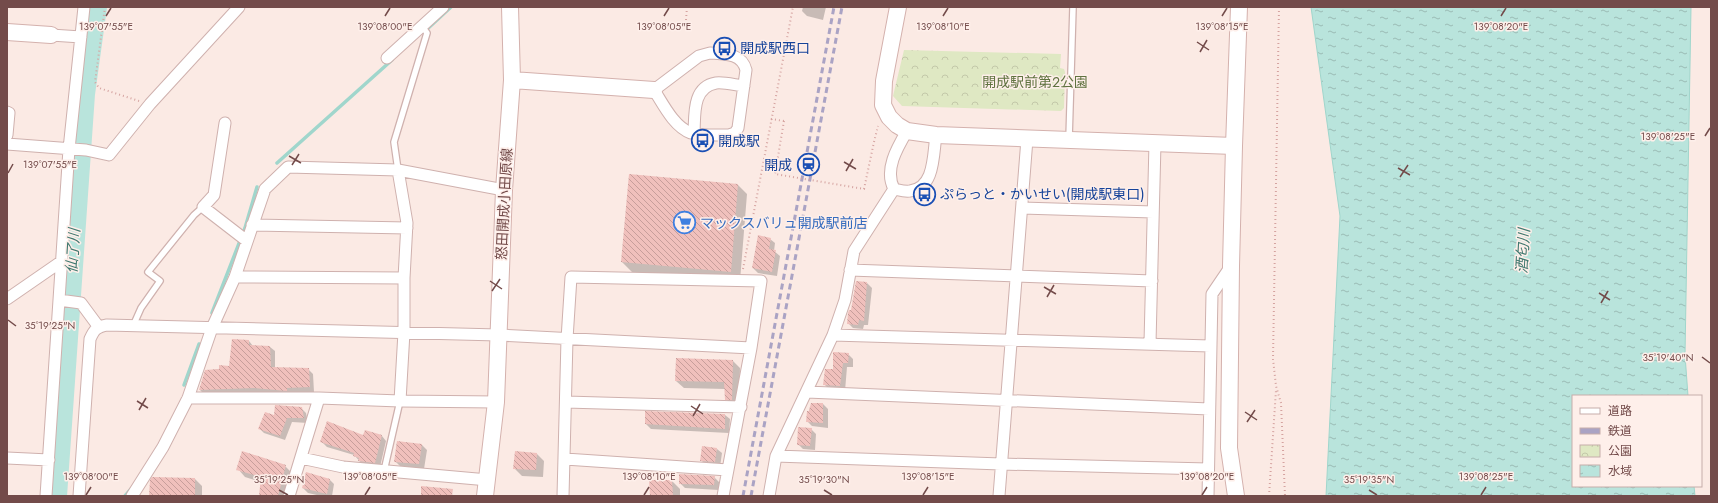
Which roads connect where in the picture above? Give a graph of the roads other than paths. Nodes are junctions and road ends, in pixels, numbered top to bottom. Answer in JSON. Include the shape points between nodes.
{"nodes":[{"id":1,"x":84,"y":7,"type":"edge"},
{"id":2,"x":239,"y":7,"type":"edge"},
{"id":3,"x":443,"y":7,"type":"edge"},
{"id":4,"x":510,"y":7,"type":"edge"},
{"id":5,"x":898,"y":7,"type":"edge"},
{"id":6,"x":1073,"y":7,"type":"edge"},
{"id":7,"x":1239,"y":7,"type":"edge"},
{"id":8,"x":425,"y":30,"type":"junction"},
{"id":9,"x":7,"y":32,"type":"edge"},
{"id":10,"x":51,"y":34,"type":"joint"},
{"id":11,"x":81,"y":37,"type":"junction"},
{"id":12,"x":387,"y":58,"type":"dead end"},
{"id":13,"x":512,"y":80,"type":"junction"},
{"id":14,"x":744,"y":86,"type":"junction"},
{"id":15,"x":654,"y":90,"type":"junction"},
{"id":16,"x":7,"y":112,"type":"edge"},
{"id":17,"x":225,"y":123,"type":"dead end"},
{"id":18,"x":907,"y":131,"type":"junction"},
{"id":19,"x":694,"y":133,"type":"junction"},
{"id":20,"x":7,"y":135,"type":"edge"},
{"id":21,"x":936,"y":135,"type":"junction"},
{"id":22,"x":1027,"y":139,"type":"junction"},
{"id":23,"x":1068,"y":140,"type":"junction"},
{"id":24,"x":1155,"y":143,"type":"junction"},
{"id":25,"x":7,"y":144,"type":"edge"},
{"id":26,"x":1234,"y":146,"type":"junction"},
{"id":27,"x":77,"y":150,"type":"junction"},
{"id":28,"x":398,"y":170,"type":"junction"},
{"id":29,"x":504,"y":190,"type":"junction"},
{"id":30,"x":894,"y":190,"type":"junction"},
{"id":31,"x":203,"y":207,"type":"junction"},
{"id":32,"x":1022,"y":208,"type":"junction"},
{"id":33,"x":1153,"y":212,"type":"junction"},
{"id":34,"x":252,"y":225,"type":"junction"},
{"id":35,"x":407,"y":228,"type":"junction"},
{"id":36,"x":246,"y":241,"type":"junction"},
{"id":37,"x":62,"y":260,"type":"junction"},
{"id":38,"x":1231,"y":266,"type":"junction"},
{"id":39,"x":850,"y":270,"type":"junction"},
{"id":40,"x":1016,"y":276,"type":"junction"},
{"id":41,"x":235,"y":277,"type":"junction"},
{"id":42,"x":404,"y":278,"type":"junction"},
{"id":43,"x":1152,"y":281,"type":"junction"},
{"id":44,"x":7,"y":299,"type":"edge"},
{"id":45,"x":61,"y":300,"type":"junction"},
{"id":46,"x":98,"y":326,"type":"junction"},
{"id":47,"x":133,"y":326,"type":"junction"},
{"id":48,"x":212,"y":328,"type":"junction"},
{"id":49,"x":404,"y":332,"type":"junction"},
{"id":50,"x":498,"y":335,"type":"junction"},
{"id":51,"x":833,"y":335,"type":"junction"},
{"id":52,"x":567,"y":339,"type":"junction"},
{"id":53,"x":1010,"y":340,"type":"junction"},
{"id":54,"x":1150,"y":343,"type":"junction"},
{"id":55,"x":1210,"y":346,"type":"junction"},
{"id":56,"x":751,"y":348,"type":"junction"},
{"id":57,"x":807,"y":392,"type":"junction"},
{"id":58,"x":188,"y":398,"type":"junction"},
{"id":59,"x":319,"y":398,"type":"junction"},
{"id":60,"x":400,"y":401,"type":"junction"},
{"id":61,"x":1005,"y":401,"type":"junction"},
{"id":62,"x":496,"y":402,"type":"junction"},
{"id":63,"x":566,"y":402,"type":"junction"},
{"id":64,"x":741,"y":407,"type":"junction"},
{"id":65,"x":1209,"y":409,"type":"junction"},
{"id":66,"x":776,"y":456,"type":"junction"},
{"id":67,"x":7,"y":458,"type":"edge"},
{"id":68,"x":301,"y":458,"type":"junction"},
{"id":69,"x":49,"y":460,"type":"junction"},
{"id":70,"x":565,"y":460,"type":"junction"},
{"id":71,"x":1001,"y":464,"type":"junction"},
{"id":72,"x":1208,"y":469,"type":"junction"},
{"id":73,"x":728,"y":470,"type":"junction"},
{"id":74,"x":384,"y":472,"type":"junction"},
{"id":75,"x":486,"y":488,"type":"edge"},
{"id":76,"x":46,"y":496,"type":"edge"},
{"id":77,"x":79,"y":496,"type":"edge"},
{"id":78,"x":132,"y":496,"type":"edge"},
{"id":79,"x":289,"y":496,"type":"edge"},
{"id":80,"x":563,"y":496,"type":"edge"},
{"id":81,"x":723,"y":496,"type":"edge"},
{"id":82,"x":769,"y":496,"type":"edge"},
{"id":83,"x":999,"y":496,"type":"edge"},
{"id":84,"x":1208,"y":496,"type":"edge"},
{"id":85,"x":1236,"y":496,"type":"edge"}],
"edges":[{"from":1,"to":11,"type":"street"},
{"from":2,"to":27,"type":"street","via":[[150,104],[109,155]]},
{"from":3,"to":8,"type":"street"},
{"from":4,"to":13,"type":"street","name":"怒田開成小田原線"},
{"from":5,"to":18,"type":"street","via":[[884,81],[883,105],[889,117]]},
{"from":6,"to":23,"type":"lane"},
{"from":7,"to":26,"type":"street"},
{"from":8,"to":12,"type":"street"},
{"from":8,"to":28,"type":"lane","via":[[394,142]]},
{"from":9,"to":10,"type":"street"},
{"from":10,"to":11,"type":"street"},
{"from":11,"to":27,"type":"street"},
{"from":13,"to":15,"type":"street"},
{"from":13,"to":29,"type":"street","name":"怒田開成小田原線"},
{"from":14,"to":15,"type":"street","via":[[746,70],[739,58],[710,53],[699,56]]},
{"from":14,"to":19,"type":"street","via":[[716,83],[704,87],[697,98]]},
{"from":14,"to":19,"type":"street","via":[[738,128],[735,133],[729,136]]},
{"from":15,"to":19,"type":"street","via":[[681,127]]},
{"from":16,"to":20,"type":"street"},
{"from":17,"to":31,"type":"street","via":[[214,195]]},
{"from":18,"to":21,"type":"street"},
{"from":18,"to":30,"type":"street","via":[[896,151],[891,172],[890,183]]},
{"from":21,"to":22,"type":"street"},
{"from":21,"to":30,"type":"street","via":[[930,174],[922,187],[909,192]]},
{"from":22,"to":23,"type":"street"},
{"from":22,"to":32,"type":"street"},
{"from":23,"to":24,"type":"street"},
{"from":24,"to":26,"type":"street"},
{"from":24,"to":33,"type":"street"},
{"from":25,"to":27,"type":"street"},
{"from":26,"to":38,"type":"street"},
{"from":27,"to":37,"type":"street"},
{"from":28,"to":29,"type":"street"},
{"from":28,"to":34,"type":"street","via":[[288,167],[265,189]]},
{"from":28,"to":35,"type":"street"},
{"from":29,"to":50,"type":"street","name":"怒田開成小田原線"},
{"from":30,"to":39,"type":"street","via":[[854,251]]},
{"from":31,"to":36,"type":"street"},
{"from":31,"to":47,"type":"lane","via":[[148,272],[160,282],[141,308]]},
{"from":32,"to":33,"type":"street"},
{"from":32,"to":40,"type":"street"},
{"from":33,"to":43,"type":"street"},
{"from":34,"to":35,"type":"street"},
{"from":34,"to":36,"type":"street"},
{"from":35,"to":42,"type":"street"},
{"from":36,"to":41,"type":"street"},
{"from":37,"to":44,"type":"street"},
{"from":37,"to":45,"type":"street"},
{"from":38,"to":55,"type":"street","via":[[1212,294]]},
{"from":38,"to":85,"type":"street","via":[[1228,448]]},
{"from":39,"to":40,"type":"street"},
{"from":39,"to":51,"type":"street","via":[[845,300]]},
{"from":40,"to":43,"type":"street"},
{"from":40,"to":53,"type":"street"},
{"from":41,"to":42,"type":"street"},
{"from":41,"to":48,"type":"street"},
{"from":42,"to":49,"type":"street"},
{"from":43,"to":54,"type":"street"},
{"from":45,"to":46,"type":"street","via":[[81,303]]},
{"from":45,"to":69,"type":"street"},
{"from":46,"to":47,"type":"street"},
{"from":46,"to":77,"type":"street","via":[[90,339]]},
{"from":47,"to":48,"type":"street"},
{"from":48,"to":49,"type":"street"},
{"from":48,"to":58,"type":"street"},
{"from":49,"to":50,"type":"street"},
{"from":49,"to":60,"type":"street"},
{"from":50,"to":52,"type":"street"},
{"from":50,"to":62,"type":"street","name":"怒田開成小田原線"},
{"from":51,"to":53,"type":"street"},
{"from":51,"to":57,"type":"street"},
{"from":52,"to":56,"type":"street"},
{"from":52,"to":56,"type":"street","via":[[571,277],[761,280]]},
{"from":52,"to":63,"type":"street"},
{"from":53,"to":54,"type":"street"},
{"from":53,"to":61,"type":"street"},
{"from":54,"to":55,"type":"street"},
{"from":55,"to":65,"type":"street"},
{"from":56,"to":64,"type":"street"},
{"from":57,"to":61,"type":"street"},
{"from":57,"to":66,"type":"street"},
{"from":58,"to":59,"type":"street"},
{"from":58,"to":78,"type":"street","via":[[164,447]]},
{"from":59,"to":60,"type":"street"},
{"from":59,"to":68,"type":"street"},
{"from":60,"to":62,"type":"street"},
{"from":60,"to":74,"type":"lane"},
{"from":61,"to":65,"type":"street"},
{"from":61,"to":71,"type":"street"},
{"from":62,"to":75,"type":"street","name":"怒田開成小田原線"},
{"from":63,"to":64,"type":"street"},
{"from":63,"to":70,"type":"street"},
{"from":64,"to":73,"type":"street"},
{"from":65,"to":72,"type":"street"},
{"from":66,"to":71,"type":"street"},
{"from":66,"to":82,"type":"street"},
{"from":67,"to":69,"type":"street"},
{"from":68,"to":74,"type":"street"},
{"from":68,"to":79,"type":"street"},
{"from":69,"to":76,"type":"street"},
{"from":70,"to":73,"type":"street"},
{"from":70,"to":80,"type":"street"},
{"from":71,"to":72,"type":"street"},
{"from":71,"to":83,"type":"street"},
{"from":72,"to":84,"type":"street"},
{"from":73,"to":81,"type":"street"},
{"from":74,"to":75,"type":"street"}]}
